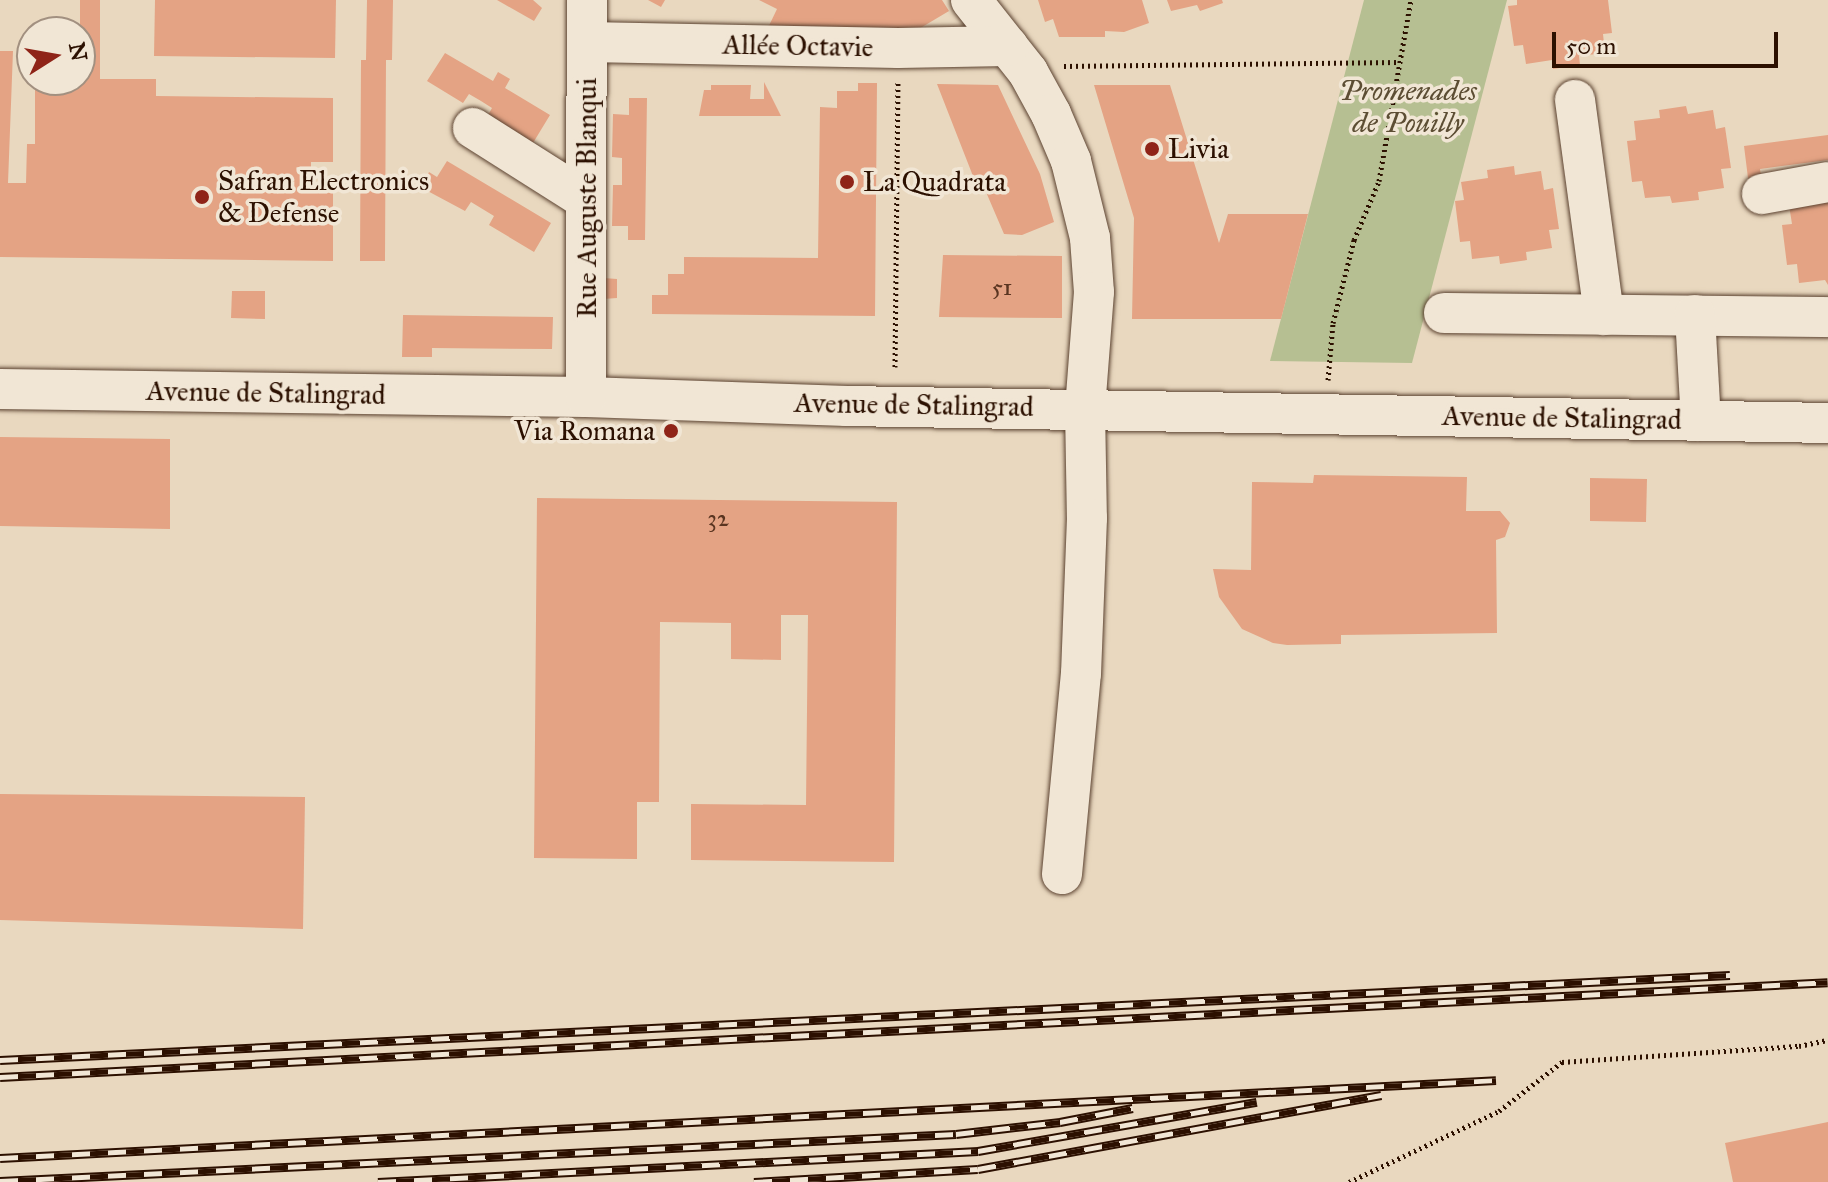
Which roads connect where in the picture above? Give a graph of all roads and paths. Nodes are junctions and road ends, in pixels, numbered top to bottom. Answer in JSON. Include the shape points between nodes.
{"nodes":[{"id":1,"x":587,"y":0,"type":"edge"},
{"id":2,"x":971,"y":0,"type":"edge"},
{"id":3,"x":1411,"y":0,"type":"edge"},
{"id":4,"x":587,"y":42,"type":"junction"},
{"id":5,"x":898,"y":48,"type":"junction"},
{"id":6,"x":1018,"y":59,"type":"junction"},
{"id":7,"x":1400,"y":62,"type":"junction"},
{"id":8,"x":1575,"y":100,"type":"dead end"},
{"id":9,"x":473,"y":128,"type":"dead end"},
{"id":10,"x":1828,"y":182,"type":"edge"},
{"id":11,"x":1762,"y":194,"type":"dead end"},
{"id":12,"x":585,"y":199,"type":"junction"},
{"id":13,"x":1444,"y":313,"type":"dead end"},
{"id":14,"x":1604,"y":315,"type":"junction"},
{"id":15,"x":1695,"y":315,"type":"junction"},
{"id":16,"x":1828,"y":317,"type":"edge"},
{"id":17,"x":895,"y":367,"type":"dead end"},
{"id":18,"x":0,"y":389,"type":"edge"},
{"id":19,"x":586,"y":397,"type":"junction"},
{"id":20,"x":1085,"y":408,"type":"junction"},
{"id":21,"x":1326,"y":413,"type":"junction"},
{"id":22,"x":1701,"y":421,"type":"junction"},
{"id":23,"x":1828,"y":423,"type":"edge"},
{"id":24,"x":1062,"y":874,"type":"dead end"},
{"id":25,"x":1828,"y":1040,"type":"edge"},
{"id":26,"x":1349,"y":1182,"type":"edge"}],
"edges":[{"from":1,"to":4,"type":"street","name":"Rue Auguste Blanqui"},
{"from":2,"to":6,"type":"street"},
{"from":3,"to":7,"type":"path"},
{"from":4,"to":5,"type":"street","name":"Allée Octavie"},
{"from":4,"to":12,"type":"street","name":"Rue Auguste Blanqui"},
{"from":5,"to":6,"type":"street","name":"Allée Octavie"},
{"from":5,"to":17,"type":"path"},
{"from":6,"to":7,"type":"path","via":[[1062,66]]},
{"from":6,"to":20,"type":"street","via":[[1071,161],[1090,238],[1094,292]]},
{"from":7,"to":21,"type":"path","via":[[1379,181],[1354,240],[1333,323]]},
{"from":8,"to":14,"type":"street"},
{"from":9,"to":12,"type":"street"},
{"from":10,"to":11,"type":"street"},
{"from":12,"to":19,"type":"street","name":"Rue Auguste Blanqui"},
{"from":13,"to":14,"type":"street"},
{"from":14,"to":15,"type":"street"},
{"from":15,"to":16,"type":"street"},
{"from":15,"to":22,"type":"street"},
{"from":18,"to":19,"type":"street","name":"Avenue de Stalingrad"},
{"from":19,"to":20,"type":"street","name":"Avenue de Stalingrad"},
{"from":20,"to":21,"type":"street","name":"Avenue de Stalingrad"},
{"from":20,"to":24,"type":"street","via":[[1081,673]]},
{"from":21,"to":22,"type":"street","name":"Avenue de Stalingrad"},
{"from":22,"to":23,"type":"street","name":"Avenue de Stalingrad"},
{"from":25,"to":26,"type":"path","via":[[1562,1062],[1499,1111]]}]}
